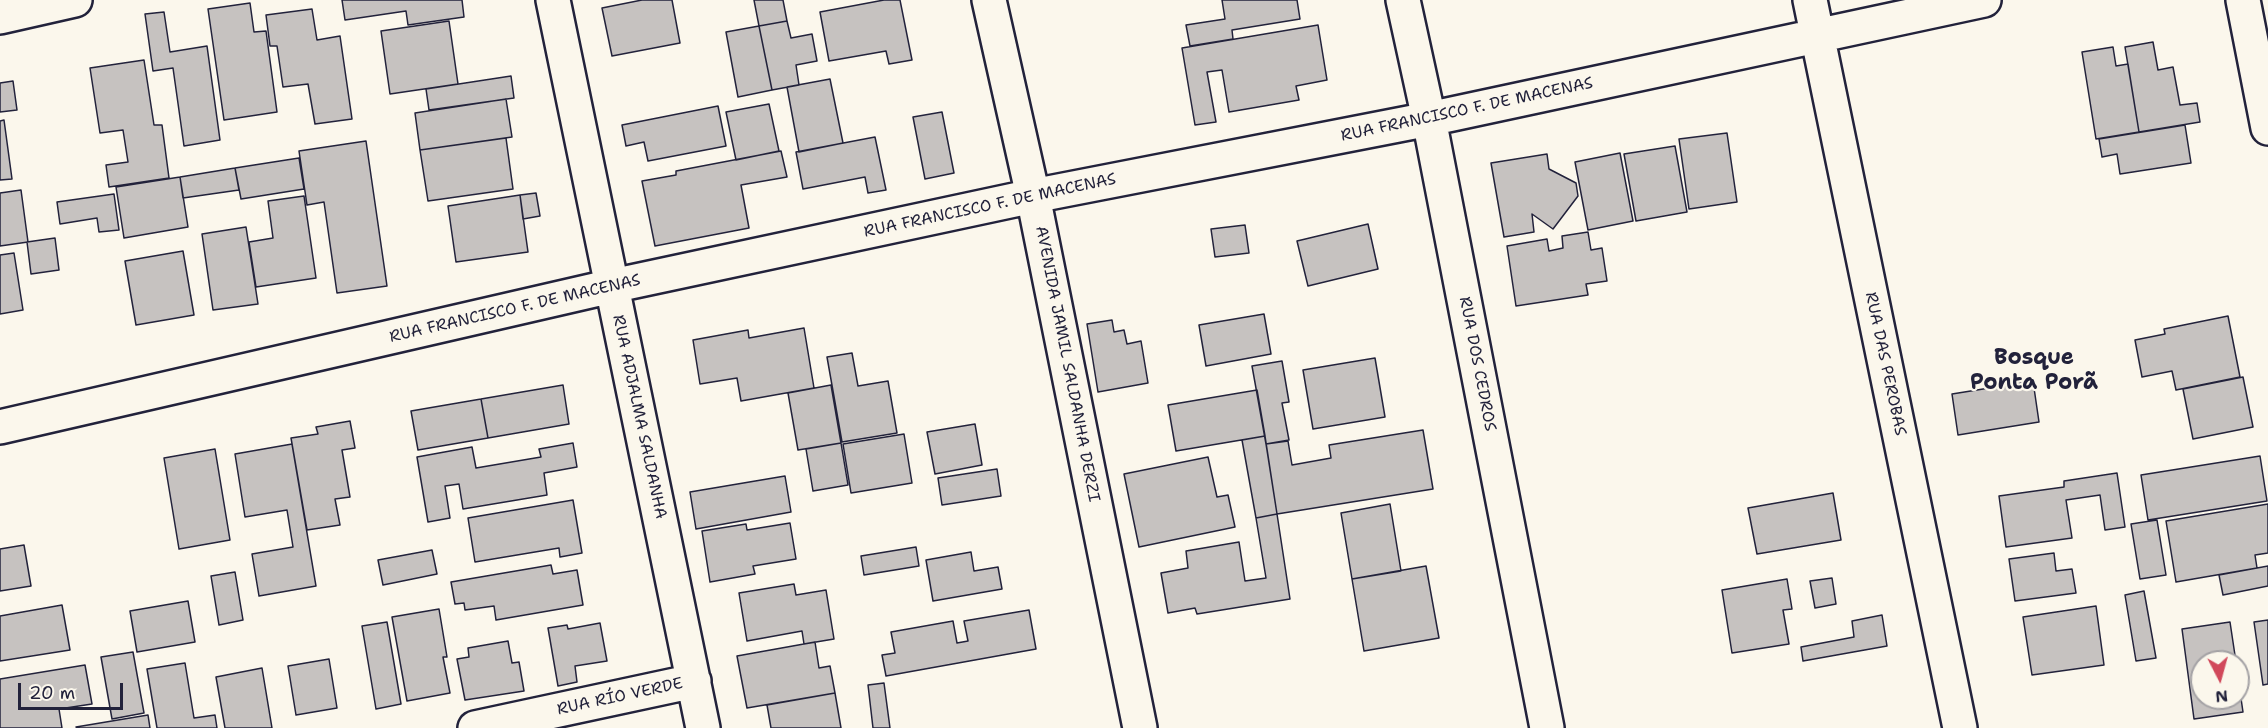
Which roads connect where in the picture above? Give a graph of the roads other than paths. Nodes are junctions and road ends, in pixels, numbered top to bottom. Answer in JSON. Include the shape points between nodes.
{"nodes":[{"id":1,"x":75,"y":0,"type":"edge"},
{"id":2,"x":553,"y":0,"type":"edge"},
{"id":3,"x":989,"y":0,"type":"edge"},
{"id":4,"x":1403,"y":0,"type":"edge"},
{"id":5,"x":1810,"y":0,"type":"edge"},
{"id":6,"x":1983,"y":0,"type":"edge"},
{"id":7,"x":2243,"y":0,"type":"edge"},
{"id":8,"x":0,"y":17,"type":"edge"},
{"id":9,"x":1817,"y":35,"type":"junction"},
{"id":10,"x":1429,"y":119,"type":"junction"},
{"id":11,"x":2268,"y":128,"type":"edge"},
{"id":12,"x":1033,"y":196,"type":"junction"},
{"id":13,"x":612,"y":286,"type":"junction"},
{"id":14,"x":0,"y":427,"type":"edge"},
{"id":15,"x":694,"y":681,"type":"junction"},
{"id":16,"x":475,"y":728,"type":"edge"},
{"id":17,"x":703,"y":728,"type":"edge"},
{"id":18,"x":1140,"y":728,"type":"edge"},
{"id":19,"x":1547,"y":728,"type":"edge"},
{"id":20,"x":1960,"y":728,"type":"edge"}],
"edges":[{"from":1,"to":8,"type":"street"},
{"from":2,"to":13,"type":"street","name":"RUA ADJALMA SALDANHA"},
{"from":3,"to":12,"type":"street","name":"AVENIDA JAMIL SALDANHA DERZI"},
{"from":4,"to":10,"type":"street","name":"RUA DOS CEDROS"},
{"from":5,"to":9,"type":"street","name":"RUA DAS PEROBAS"},
{"from":6,"to":9,"type":"street","name":"RUA FRANCISCO F. DE MACENAS"},
{"from":7,"to":11,"type":"street"},
{"from":9,"to":10,"type":"street","name":"RUA FRANCISCO F. DE MACENAS"},
{"from":9,"to":20,"type":"street","name":"RUA DAS PEROBAS"},
{"from":10,"to":12,"type":"street","name":"RUA FRANCISCO F. DE MACENAS"},
{"from":10,"to":19,"type":"street","name":"RUA DOS CEDROS"},
{"from":12,"to":13,"type":"street","name":"RUA FRANCISCO F. DE MACENAS"},
{"from":12,"to":18,"type":"street","name":"AVENIDA JAMIL SALDANHA DERZI"},
{"from":13,"to":14,"type":"street","name":"RUA FRANCISCO F. DE MACENAS"},
{"from":13,"to":15,"type":"street","name":"RUA ADJALMA SALDANHA"},
{"from":15,"to":16,"type":"street","name":"RUA RÍO VERDE"},
{"from":15,"to":17,"type":"street","name":"RUA ADJALMA SALDANHA"}]}
